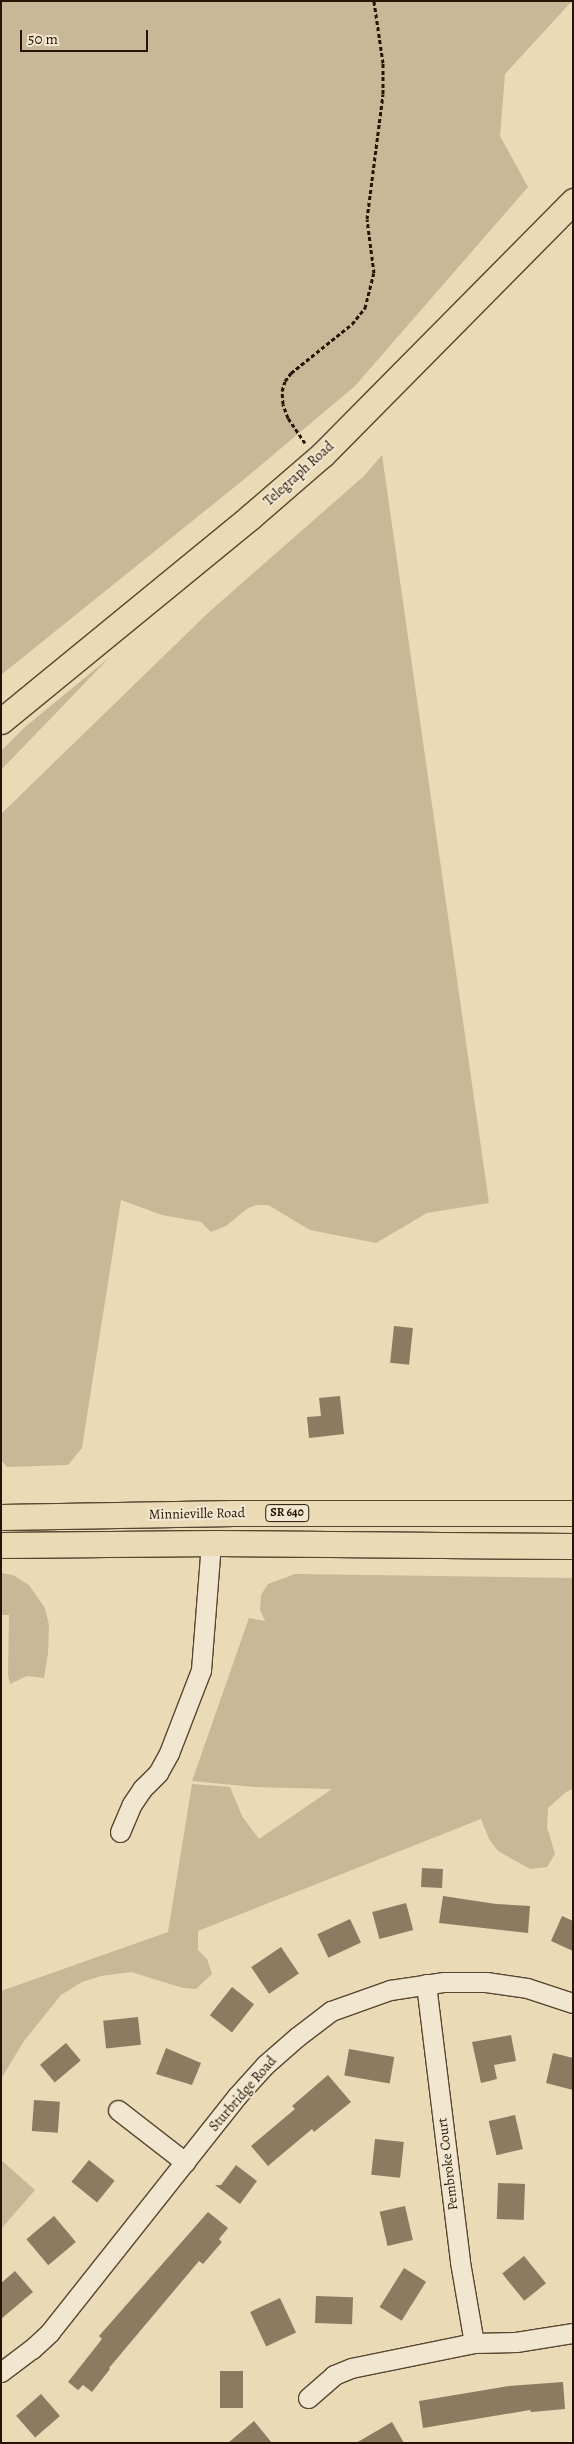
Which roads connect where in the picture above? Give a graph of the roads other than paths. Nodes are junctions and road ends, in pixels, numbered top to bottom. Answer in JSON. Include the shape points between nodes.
{"nodes":[{"id":1,"x":573,"y":201,"type":"edge"},
{"id":2,"x":1,"y":721,"type":"edge"},
{"id":3,"x":573,"y":1513,"type":"edge"},
{"id":4,"x":1,"y":1517,"type":"edge"},
{"id":5,"x":210,"y":1543,"type":"junction"},
{"id":6,"x":1,"y":1544,"type":"edge"},
{"id":7,"x":573,"y":1546,"type":"edge"},
{"id":8,"x":120,"y":1832,"type":"dead end"},
{"id":9,"x":426,"y":1984,"type":"junction"},
{"id":10,"x":573,"y":2003,"type":"edge"},
{"id":11,"x":118,"y":2110,"type":"dead end"},
{"id":12,"x":185,"y":2162,"type":"junction"},
{"id":13,"x":573,"y":2332,"type":"edge"},
{"id":14,"x":474,"y":2343,"type":"junction"},
{"id":15,"x":1,"y":2372,"type":"edge"},
{"id":16,"x":308,"y":2398,"type":"dead end"}],
"edges":[{"from":1,"to":2,"type":"main road","name":"Telegraph Road","via":[[314,462]]},
{"from":3,"to":4,"type":"main road","name":"Minnieville Road","number":"SR 640"},
{"from":5,"to":6,"type":"main road","name":"Minnieville Road"},
{"from":5,"to":7,"type":"main road","name":"Minnieville Road"},
{"from":5,"to":8,"type":"street","via":[[200,1670],[169,1753],[158,1773],[132,1804]]},
{"from":9,"to":10,"type":"street","name":"Sturbridge Road","via":[[486,1982],[527,1988]]},
{"from":9,"to":12,"type":"street","name":"Sturbridge Road","via":[[356,2000],[324,2016],[266,2065]]},
{"from":9,"to":14,"type":"street","name":"Pembroke Court","via":[[460,2262]]},
{"from":11,"to":12,"type":"street"},
{"from":12,"to":15,"type":"street","name":"Sturbridge Road","via":[[50,2332]]},
{"from":13,"to":14,"type":"street","via":[[516,2342]]},
{"from":14,"to":16,"type":"street","via":[[351,2368],[334,2375]]}]}
